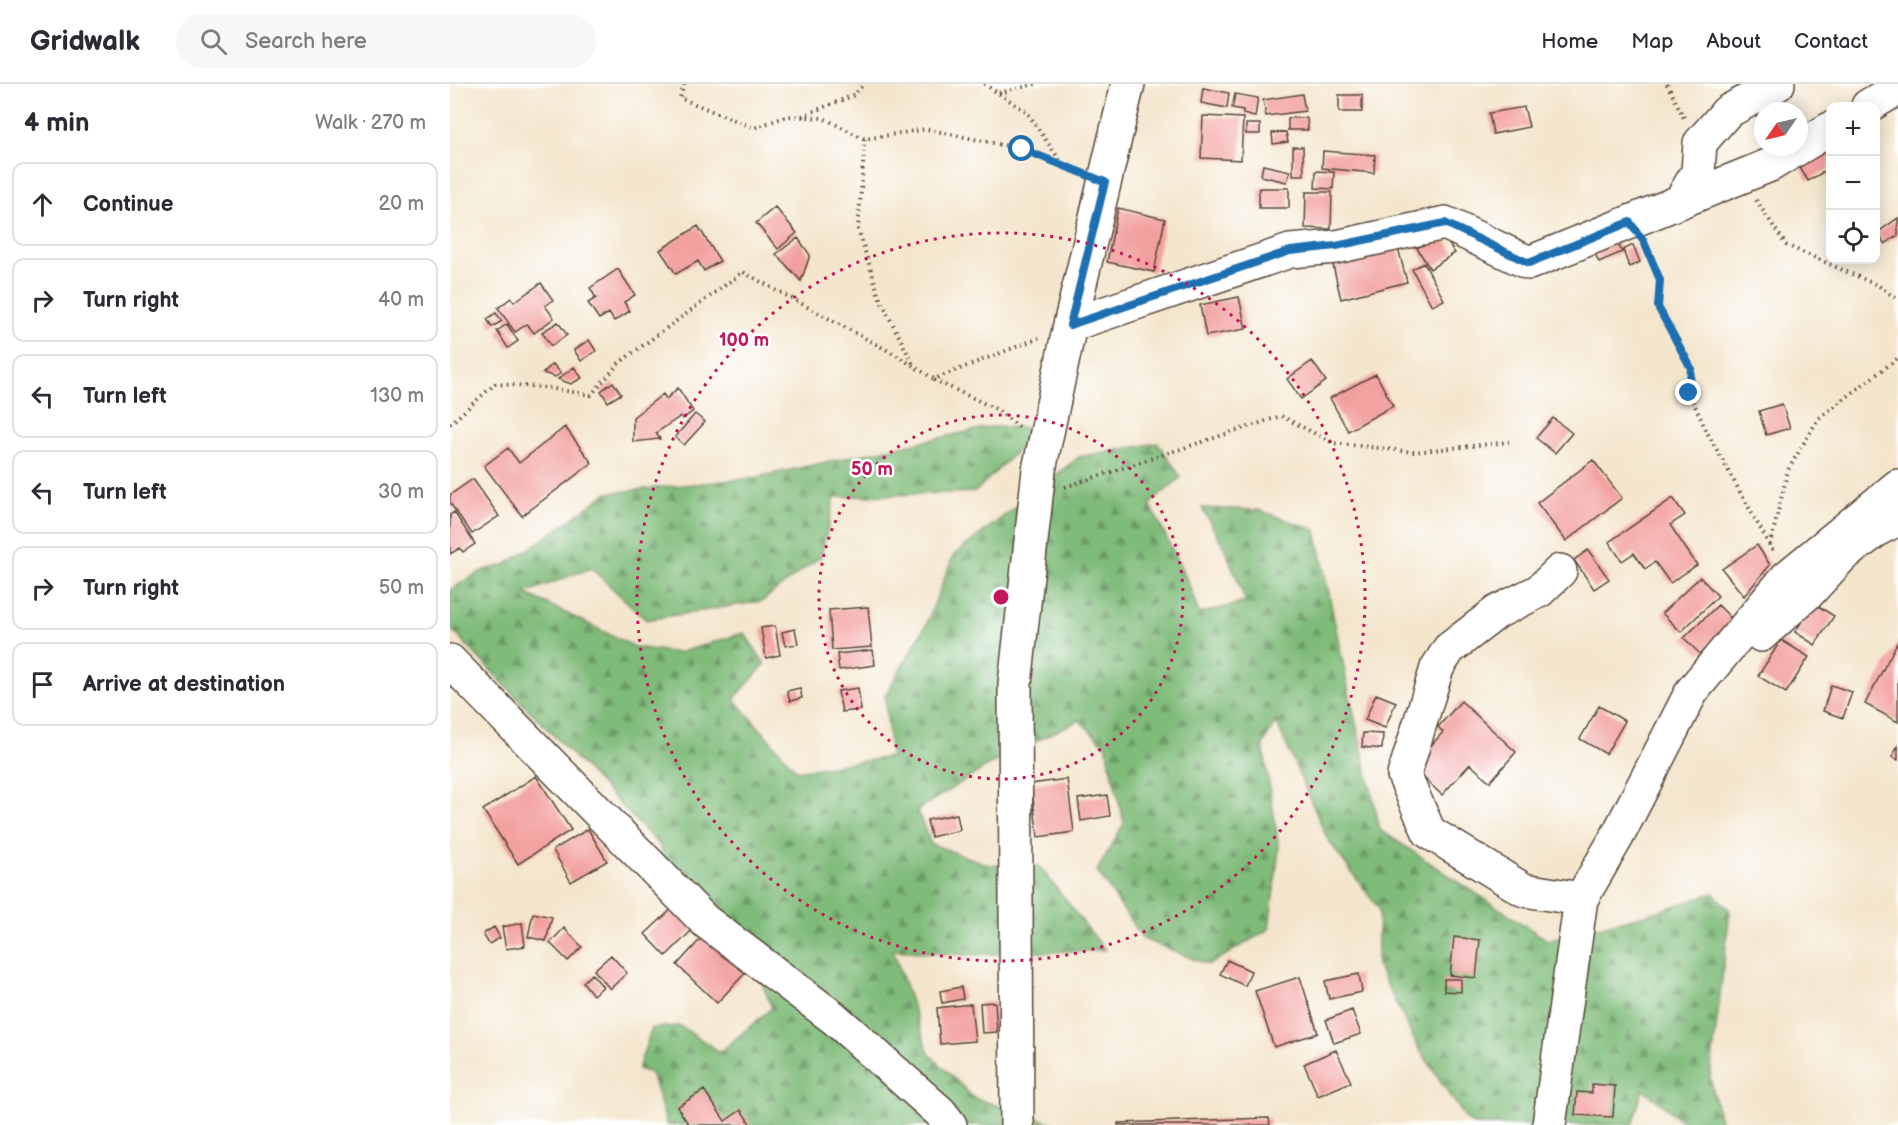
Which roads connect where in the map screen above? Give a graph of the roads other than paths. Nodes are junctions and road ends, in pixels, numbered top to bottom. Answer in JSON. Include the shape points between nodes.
{"nodes":[{"id":1,"x":1128,"y":84,"type":"edge"},
{"id":2,"x":1778,"y":84,"type":"edge"},
{"id":3,"x":1898,"y":88,"type":"edge"},
{"id":4,"x":1875,"y":102,"type":"edge"},
{"id":5,"x":1826,"y":131,"type":"edge"},
{"id":6,"x":1680,"y":202,"type":"junction"},
{"id":7,"x":1070,"y":325,"type":"junction"},
{"id":8,"x":1898,"y":486,"type":"edge"},
{"id":9,"x":1898,"y":519,"type":"edge"},
{"id":10,"x":1560,"y":572,"type":"dead end"},
{"id":11,"x":450,"y":661,"type":"edge"},
{"id":12,"x":1692,"y":691,"type":"junction"},
{"id":13,"x":1581,"y":899,"type":"junction"},
{"id":14,"x":950,"y":1125,"type":"edge"},
{"id":15,"x":1017,"y":1125,"type":"edge"},
{"id":16,"x":1550,"y":1125,"type":"edge"}],
"edges":[{"from":1,"to":7,"type":"street"},
{"from":2,"to":6,"type":"street","via":[[1727,112],[1700,143],[1698,172]]},
{"from":3,"to":4,"type":"street"},
{"from":5,"to":6,"type":"street","via":[[1770,165]]},
{"from":6,"to":7,"type":"street","via":[[1529,263],[1445,223],[1336,246],[1290,251]]},
{"from":7,"to":15,"type":"street","via":[[1036,497],[1016,684]]},
{"from":8,"to":12,"type":"street","via":[[1787,577]]},
{"from":9,"to":12,"type":"street","via":[[1842,556],[1810,591],[1707,685]]},
{"from":10,"to":13,"type":"street","via":[[1539,591],[1497,612],[1449,650],[1437,668],[1404,774],[1428,832],[1524,890]]},
{"from":11,"to":14,"type":"street","via":[[705,921],[834,1018]]},
{"from":12,"to":13,"type":"street"},
{"from":13,"to":16,"type":"street"}]}
